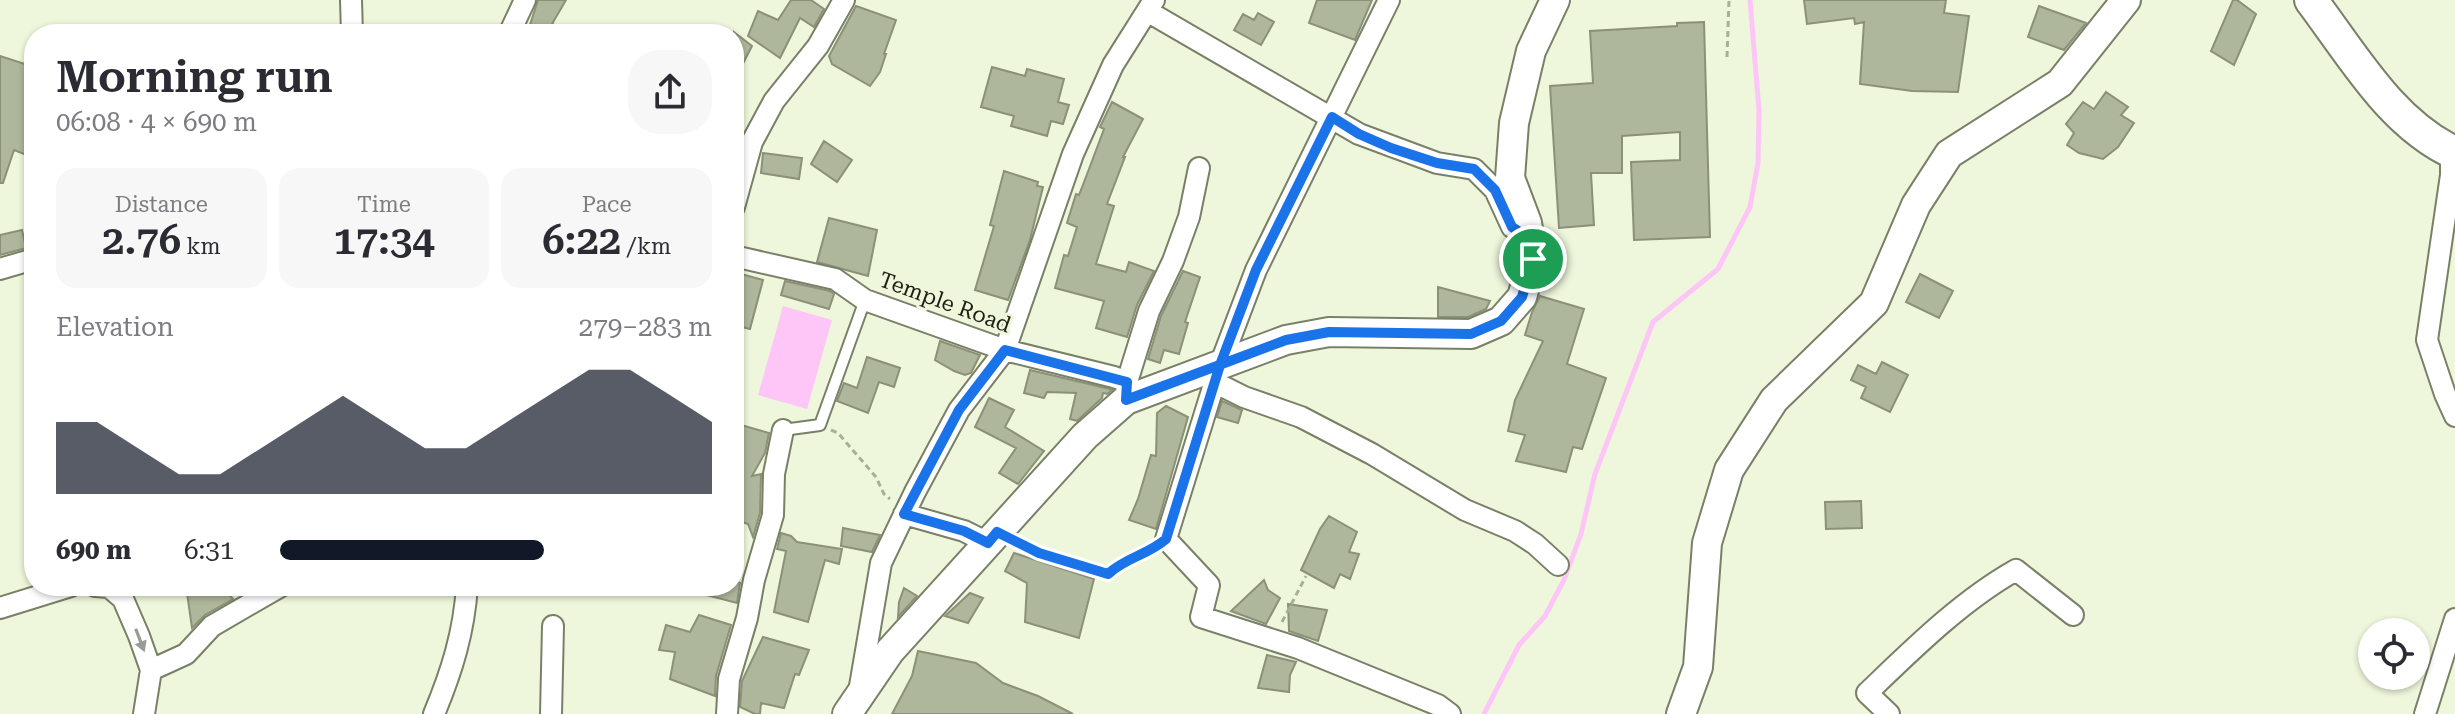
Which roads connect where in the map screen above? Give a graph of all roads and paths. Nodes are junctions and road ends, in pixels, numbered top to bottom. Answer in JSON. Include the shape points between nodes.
{"nodes":[{"id":1,"x":351,"y":0,"type":"edge"},
{"id":2,"x":525,"y":0,"type":"edge"},
{"id":3,"x":844,"y":0,"type":"edge"},
{"id":4,"x":1389,"y":0,"type":"edge"},
{"id":5,"x":1555,"y":0,"type":"edge"},
{"id":6,"x":1729,"y":0,"type":"edge"},
{"id":7,"x":2126,"y":0,"type":"edge"},
{"id":8,"x":2311,"y":0,"type":"edge"},
{"id":9,"x":1150,"y":5,"type":"edge"},
{"id":10,"x":352,"y":24,"type":"edge"},
{"id":11,"x":514,"y":24,"type":"edge"},
{"id":12,"x":1727,"y":57,"type":"dead end"},
{"id":13,"x":1332,"y":117,"type":"junction"},
{"id":14,"x":2453,"y":152,"type":"edge"},
{"id":15,"x":1199,"y":168,"type":"dead end"},
{"id":16,"x":744,"y":171,"type":"edge"},
{"id":17,"x":1530,"y":239,"type":"junction"},
{"id":18,"x":744,"y":258,"type":"edge"},
{"id":19,"x":24,"y":262,"type":"edge"},
{"id":20,"x":0,"y":269,"type":"edge"},
{"id":21,"x":865,"y":300,"type":"junction"},
{"id":22,"x":1005,"y":350,"type":"junction"},
{"id":23,"x":1217,"y":373,"type":"junction"},
{"id":24,"x":1126,"y":391,"type":"junction"},
{"id":25,"x":2455,"y":416,"type":"edge"},
{"id":26,"x":820,"y":425,"type":"junction"},
{"id":27,"x":783,"y":430,"type":"joint"},
{"id":28,"x":906,"y":510,"type":"junction"},
{"id":29,"x":993,"y":538,"type":"junction"},
{"id":30,"x":1166,"y":539,"type":"junction"},
{"id":31,"x":1558,"y":565,"type":"dead end"},
{"id":32,"x":1306,"y":576,"type":"dead end"},
{"id":33,"x":39,"y":596,"type":"edge"},
{"id":34,"x":120,"y":596,"type":"edge"},
{"id":35,"x":264,"y":596,"type":"edge"},
{"id":36,"x":466,"y":596,"type":"edge"},
{"id":37,"x":0,"y":608,"type":"edge"},
{"id":38,"x":2073,"y":615,"type":"dead end"},
{"id":39,"x":2455,"y":619,"type":"edge"},
{"id":40,"x":553,"y":626,"type":"dead end"},
{"id":41,"x":1276,"y":641,"type":"junction"},
{"id":42,"x":151,"y":670,"type":"junction"},
{"id":43,"x":853,"y":705,"type":"edge"},
{"id":44,"x":144,"y":714,"type":"edge"},
{"id":45,"x":434,"y":714,"type":"edge"},
{"id":46,"x":551,"y":714,"type":"edge"},
{"id":47,"x":727,"y":714,"type":"edge"},
{"id":48,"x":1450,"y":714,"type":"edge"},
{"id":49,"x":1681,"y":714,"type":"edge"},
{"id":50,"x":1889,"y":714,"type":"edge"},
{"id":51,"x":2425,"y":714,"type":"edge"}],
"edges":[{"from":1,"to":10,"type":"street"},
{"from":2,"to":11,"type":"street"},
{"from":3,"to":16,"type":"street","via":[[818,46],[774,101],[752,142]]},
{"from":4,"to":13,"type":"street"},
{"from":5,"to":17,"type":"main road","via":[[1531,51],[1514,123],[1510,178]]},
{"from":6,"to":12,"type":"path"},
{"from":7,"to":49,"type":"main road","via":[[2060,83],[1949,154],[1916,205],[1874,303],[1774,400],[1729,470],[1707,543],[1698,667]]},
{"from":8,"to":14,"type":"main road","via":[[2391,105]]},
{"from":9,"to":13,"type":"street"},
{"from":9,"to":22,"type":"street","via":[[1113,65],[1073,154]]},
{"from":13,"to":17,"type":"street","via":[[1391,148],[1474,169],[1495,190],[1512,227]]},
{"from":13,"to":23,"type":"street","via":[[1256,270]]},
{"from":14,"to":25,"type":"street","via":[[2427,340]]},
{"from":15,"to":24,"type":"street","via":[[1189,217],[1149,311]]},
{"from":17,"to":23,"type":"main road","via":[[1533,259],[1522,297],[1501,321],[1471,334],[1329,332],[1286,340]]},
{"from":18,"to":21,"type":"street","name":"Temple Road","via":[[835,279]]},
{"from":19,"to":20,"type":"street"},
{"from":21,"to":22,"type":"street","name":"Temple Road"},
{"from":21,"to":26,"type":"lane"},
{"from":22,"to":24,"type":"street","name":"Temple Road"},
{"from":22,"to":28,"type":"street","via":[[959,410]]},
{"from":23,"to":24,"type":"main road"},
{"from":23,"to":30,"type":"street"},
{"from":23,"to":31,"type":"street","via":[[1244,397],[1301,417],[1465,510],[1515,531]]},
{"from":24,"to":29,"type":"main road"},
{"from":26,"to":27,"type":"lane"},
{"from":26,"to":28,"type":"path","via":[[838,433],[884,494]]},
{"from":27,"to":47,"type":"street","via":[[773,515],[729,679]]},
{"from":28,"to":29,"type":"street"},
{"from":28,"to":43,"type":"street","via":[[881,563]]},
{"from":29,"to":30,"type":"path","via":[[1108,574]]},
{"from":29,"to":43,"type":"main road","via":[[890,651]]},
{"from":30,"to":41,"type":"street","via":[[1209,585],[1201,617]]},
{"from":32,"to":41,"type":"path"},
{"from":33,"to":37,"type":"street"},
{"from":34,"to":42,"type":"street","one_way":true},
{"from":35,"to":42,"type":"street","via":[[212,626],[186,654]]},
{"from":36,"to":45,"type":"street","via":[[455,664]]},
{"from":38,"to":50,"type":"street","via":[[2016,570],[1925,638],[1867,693]]},
{"from":39,"to":51,"type":"street"},
{"from":40,"to":46,"type":"street"},
{"from":41,"to":48,"type":"street","via":[[1351,668]]},
{"from":42,"to":44,"type":"street"}]}
